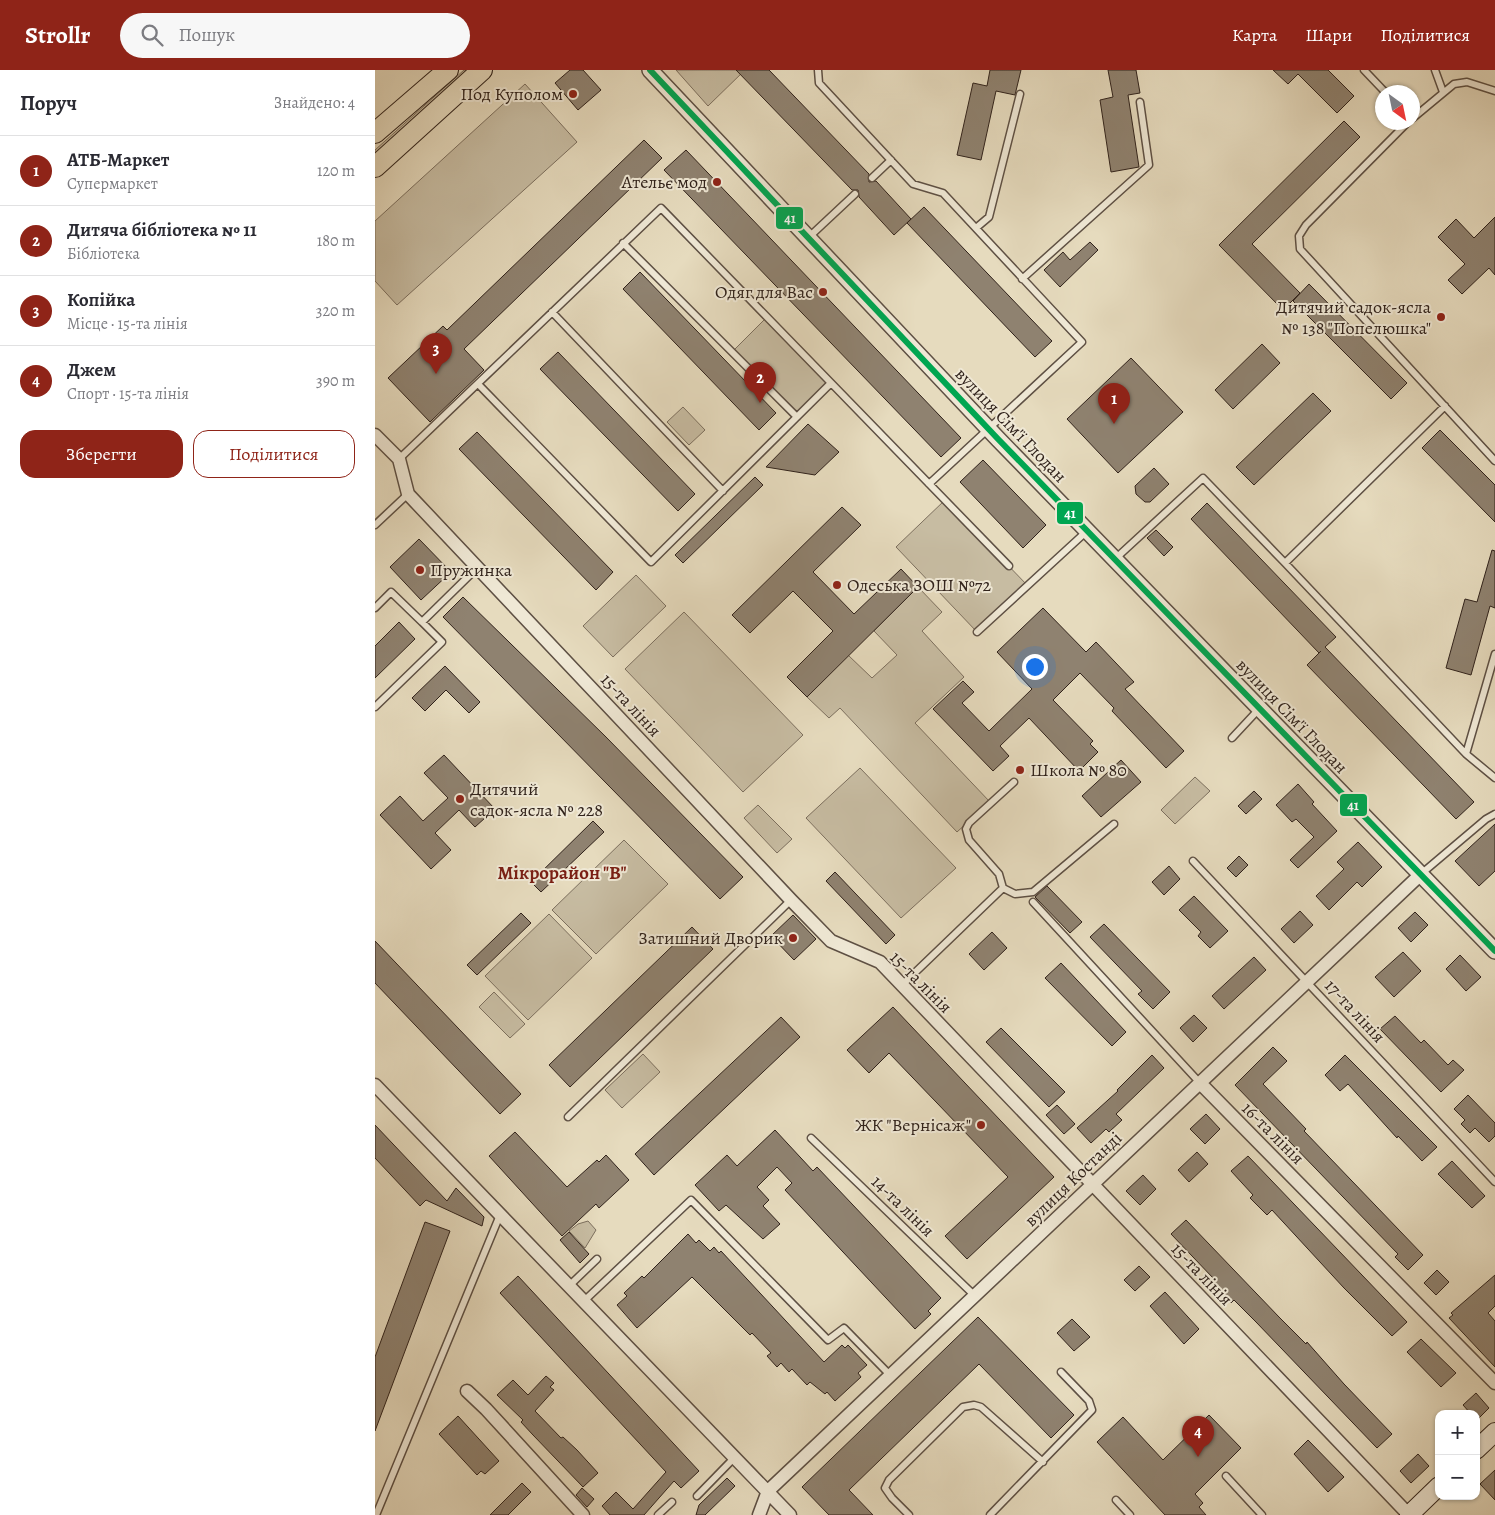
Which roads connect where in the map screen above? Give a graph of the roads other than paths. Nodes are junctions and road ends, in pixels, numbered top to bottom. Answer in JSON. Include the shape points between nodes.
{"nodes":[{"id":1,"x":448,"y":70,"type":"edge"},
{"id":2,"x":482,"y":70,"type":"edge"},
{"id":3,"x":650,"y":70,"type":"edge"},
{"id":4,"x":818,"y":70,"type":"edge"},
{"id":5,"x":1364,"y":70,"type":"edge"},
{"id":6,"x":1435,"y":70,"type":"edge"},
{"id":7,"x":1378,"y":85,"type":"edge"},
{"id":8,"x":1495,"y":91,"type":"edge"},
{"id":9,"x":1443,"y":92,"type":"junction"},
{"id":10,"x":1020,"y":94,"type":"dead end"},
{"id":11,"x":1140,"y":102,"type":"dead end"},
{"id":12,"x":1420,"y":112,"type":"edge"},
{"id":13,"x":1400,"y":130,"type":"edge"},
{"id":14,"x":375,"y":133,"type":"edge"},
{"id":15,"x":891,"y":160,"type":"junction"},
{"id":16,"x":375,"y":167,"type":"edge"},
{"id":17,"x":873,"y":178,"type":"dead end"},
{"id":18,"x":855,"y":194,"type":"dead end"},
{"id":19,"x":976,"y":228,"type":"junction"},
{"id":20,"x":809,"y":237,"type":"junction"},
{"id":21,"x":623,"y":244,"type":"junction"},
{"id":22,"x":1022,"y":279,"type":"junction"},
{"id":23,"x":552,"y":312,"type":"junction"},
{"id":24,"x":831,"y":383,"type":"junction"},
{"id":25,"x":478,"y":384,"type":"junction"},
{"id":26,"x":1445,"y":406,"type":"junction"},
{"id":27,"x":797,"y":417,"type":"junction"},
{"id":28,"x":988,"y":429,"type":"junction"},
{"id":29,"x":375,"y":435,"type":"edge"},
{"id":30,"x":399,"y":459,"type":"junction"},
{"id":31,"x":1495,"y":460,"type":"edge"},
{"id":32,"x":929,"y":484,"type":"junction"},
{"id":33,"x":723,"y":491,"type":"junction"},
{"id":34,"x":408,"y":494,"type":"junction"},
{"id":35,"x":375,"y":525,"type":"edge"},
{"id":36,"x":1087,"y":531,"type":"junction"},
{"id":37,"x":1114,"y":559,"type":"junction"},
{"id":38,"x":1285,"y":563,"type":"junction"},
{"id":39,"x":1009,"y":566,"type":"dead end"},
{"id":40,"x":477,"y":568,"type":"junction"},
{"id":41,"x":375,"y":608,"type":"edge"},
{"id":42,"x":422,"y":622,"type":"junction"},
{"id":43,"x":977,"y":632,"type":"dead end"},
{"id":44,"x":1495,"y":654,"type":"edge"},
{"id":45,"x":375,"y":707,"type":"edge"},
{"id":46,"x":1259,"y":709,"type":"junction"},
{"id":47,"x":1232,"y":738,"type":"dead end"},
{"id":48,"x":1466,"y":754,"type":"junction"},
{"id":49,"x":1495,"y":778,"type":"edge"},
{"id":50,"x":1013,"y":782,"type":"dead end"},
{"id":51,"x":1495,"y":814,"type":"edge"},
{"id":52,"x":1113,"y":824,"type":"dead end"},
{"id":53,"x":1193,"y":861,"type":"dead end"},
{"id":54,"x":1420,"y":875,"type":"junction"},
{"id":55,"x":1003,"y":888,"type":"junction"},
{"id":56,"x":791,"y":900,"type":"junction"},
{"id":57,"x":1033,"y":902,"type":"dead end"},
{"id":58,"x":1495,"y":951,"type":"edge"},
{"id":59,"x":1307,"y":982,"type":"junction"},
{"id":60,"x":902,"y":985,"type":"junction"},
{"id":61,"x":1200,"y":1083,"type":"junction"},
{"id":62,"x":375,"y":1085,"type":"edge"},
{"id":63,"x":568,"y":1117,"type":"dead end"},
{"id":64,"x":811,"y":1138,"type":"dead end"},
{"id":65,"x":1495,"y":1182,"type":"edge"},
{"id":66,"x":1092,"y":1184,"type":"junction"},
{"id":67,"x":500,"y":1215,"type":"junction"},
{"id":68,"x":585,"y":1258,"type":"dead end"},
{"id":69,"x":597,"y":1259,"type":"dead end"},
{"id":70,"x":591,"y":1264,"type":"junction"},
{"id":71,"x":569,"y":1286,"type":"junction"},
{"id":72,"x":975,"y":1296,"type":"junction"},
{"id":73,"x":584,"y":1301,"type":"junction"},
{"id":74,"x":1061,"y":1372,"type":"dead end"},
{"id":75,"x":890,"y":1375,"type":"junction"},
{"id":76,"x":1495,"y":1383,"type":"edge"},
{"id":77,"x":467,"y":1391,"type":"dead end"},
{"id":78,"x":1495,"y":1432,"type":"edge"},
{"id":79,"x":1480,"y":1446,"type":"edge"},
{"id":80,"x":735,"y":1458,"type":"junction"},
{"id":81,"x":1043,"y":1462,"type":"junction"},
{"id":82,"x":1226,"y":1476,"type":"dead end"},
{"id":83,"x":1435,"y":1490,"type":"edge"},
{"id":84,"x":768,"y":1491,"type":"junction"},
{"id":85,"x":697,"y":1496,"type":"dead end"},
{"id":86,"x":1116,"y":1500,"type":"dead end"},
{"id":87,"x":672,"y":1502,"type":"dead end"},
{"id":88,"x":376,"y":1515,"type":"edge"},
{"id":89,"x":583,"y":1515,"type":"edge"},
{"id":90,"x":658,"y":1515,"type":"edge"},
{"id":91,"x":759,"y":1515,"type":"edge"},
{"id":92,"x":790,"y":1515,"type":"edge"},
{"id":93,"x":909,"y":1515,"type":"edge"},
{"id":94,"x":990,"y":1515,"type":"edge"},
{"id":95,"x":1130,"y":1515,"type":"edge"},
{"id":96,"x":1262,"y":1515,"type":"edge"},
{"id":97,"x":1409,"y":1515,"type":"edge"}],
"edges":[{"from":1,"to":14,"type":"main road"},
{"from":2,"to":16,"type":"main road"},
{"from":3,"to":20,"type":"street","name":"вулиця Сім'ї Глодан"},
{"from":4,"to":15,"type":"lane","via":[[819,83]]},
{"from":5,"to":7,"type":"lane"},
{"from":6,"to":9,"type":"lane"},
{"from":8,"to":9,"type":"lane","via":[[1461,82]]},
{"from":9,"to":12,"type":"lane"},
{"from":10,"to":19,"type":"lane","via":[[989,217]]},
{"from":11,"to":22,"type":"lane","via":[[1149,165]]},
{"from":13,"to":26,"type":"lane","via":[[1306,225],[1299,236],[1299,243],[1303,255]]},
{"from":15,"to":17,"type":"lane"},
{"from":15,"to":19,"type":"lane","via":[[913,184],[943,193]]},
{"from":18,"to":20,"type":"lane"},
{"from":19,"to":22,"type":"lane"},
{"from":20,"to":28,"type":"street","name":"вулиця Сім'ї Глодан"},
{"from":21,"to":23,"type":"lane"},
{"from":21,"to":24,"type":"lane","via":[[661,208]]},
{"from":21,"to":27,"type":"lane"},
{"from":22,"to":28,"type":"lane","via":[[1081,342]]},
{"from":23,"to":25,"type":"lane"},
{"from":23,"to":33,"type":"lane"},
{"from":24,"to":27,"type":"lane"},
{"from":24,"to":32,"type":"lane"},
{"from":25,"to":30,"type":"lane"},
{"from":25,"to":33,"type":"lane","via":[[651,562]]},
{"from":26,"to":31,"type":"lane"},
{"from":26,"to":38,"type":"lane"},
{"from":27,"to":33,"type":"lane"},
{"from":28,"to":32,"type":"lane"},
{"from":28,"to":36,"type":"street","name":"вулиця Сім'ї Глодан"},
{"from":29,"to":30,"type":"street"},
{"from":30,"to":34,"type":"street","name":"15-та лінія"},
{"from":32,"to":39,"type":"lane"},
{"from":34,"to":35,"type":"lane"},
{"from":34,"to":40,"type":"street","name":"15-та лінія"},
{"from":36,"to":37,"type":"street","name":"вулиця Сім'ї Глодан"},
{"from":36,"to":43,"type":"lane"},
{"from":37,"to":38,"type":"lane","via":[[1203,478]]},
{"from":37,"to":46,"type":"street","name":"вулиця Сім'ї Глодан"},
{"from":38,"to":48,"type":"lane"},
{"from":40,"to":42,"type":"lane"},
{"from":40,"to":56,"type":"street","name":"15-та лінія"},
{"from":41,"to":42,"type":"lane","via":[[391,592]]},
{"from":42,"to":45,"type":"lane","via":[[442,642]]},
{"from":44,"to":48,"type":"lane"},
{"from":46,"to":47,"type":"lane"},
{"from":46,"to":54,"type":"street","name":"вулиця Сім'ї Глодан"},
{"from":48,"to":49,"type":"lane"},
{"from":50,"to":55,"type":"lane","via":[[966,829],[969,840],[999,874]]},
{"from":51,"to":54,"type":"lane"},
{"from":52,"to":55,"type":"lane","via":[[1033,892],[1015,894]]},
{"from":53,"to":59,"type":"lane","name":"17-та лінія"},
{"from":54,"to":58,"type":"street","name":"вулиця Сім'ї Глодан"},
{"from":54,"to":59,"type":"street","name":"вулиця Костанді"},
{"from":55,"to":60,"type":"lane"},
{"from":56,"to":60,"type":"street","name":"15-та лінія","via":[[831,942],[880,962]]},
{"from":56,"to":63,"type":"lane"},
{"from":57,"to":61,"type":"lane","name":"16-та лінія"},
{"from":59,"to":61,"type":"street","name":"вулиця Костанді"},
{"from":59,"to":65,"type":"lane","name":"17-та лінія"},
{"from":60,"to":66,"type":"street","name":"15-та лінія"},
{"from":61,"to":66,"type":"street","name":"вулиця Костанді"},
{"from":61,"to":76,"type":"street","name":"16-та лінія"},
{"from":62,"to":67,"type":"street"},
{"from":64,"to":72,"type":"lane","name":"14-та лінія"},
{"from":66,"to":72,"type":"street","name":"вулиця Костанді"},
{"from":66,"to":97,"type":"street","name":"15-та лінія"},
{"from":67,"to":71,"type":"street"},
{"from":67,"to":88,"type":"lane"},
{"from":68,"to":70,"type":"lane"},
{"from":69,"to":70,"type":"lane"},
{"from":70,"to":71,"type":"lane"},
{"from":71,"to":73,"type":"street"},
{"from":72,"to":75,"type":"street","name":"вулиця Костанді"},
{"from":73,"to":75,"type":"lane","via":[[691,1200],[828,1340],[844,1328]]},
{"from":73,"to":80,"type":"street"},
{"from":74,"to":81,"type":"lane","via":[[1089,1401],[1092,1410]]},
{"from":75,"to":84,"type":"street","name":"вулиця Костанді"},
{"from":77,"to":89,"type":"street"},
{"from":78,"to":79,"type":"main road"},
{"from":80,"to":84,"type":"street"},
{"from":80,"to":85,"type":"lane"},
{"from":81,"to":93,"type":"lane","via":[[981,1407],[963,1408],[889,1480],[885,1488]]},
{"from":81,"to":94,"type":"lane"},
{"from":82,"to":96,"type":"lane"},
{"from":83,"to":97,"type":"main road"},
{"from":84,"to":91,"type":"street","name":"вулиця Костанді"},
{"from":84,"to":92,"type":"street"},
{"from":86,"to":95,"type":"lane"},
{"from":87,"to":90,"type":"lane"}]}
